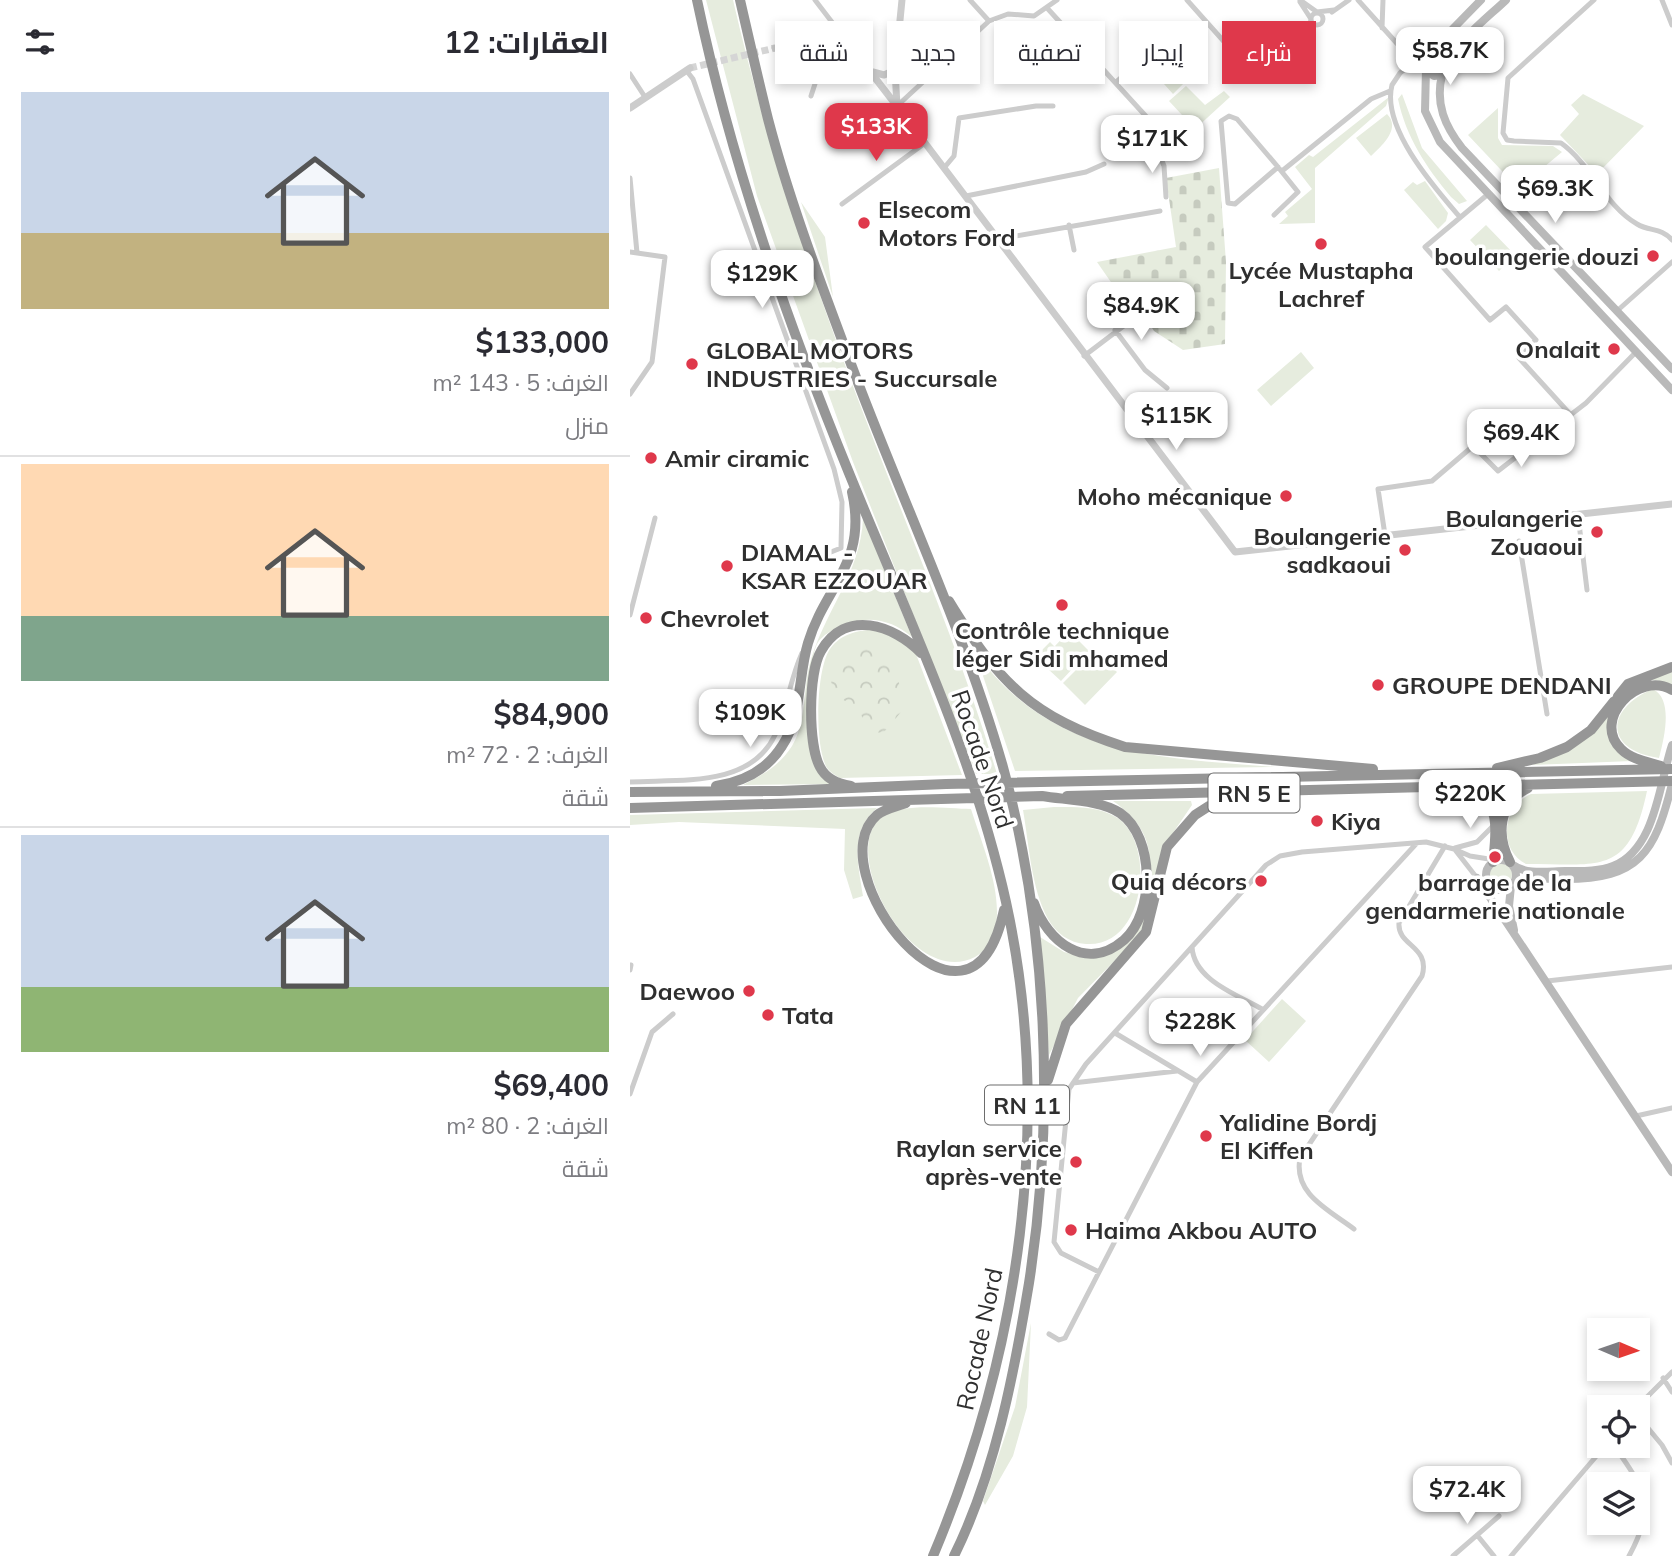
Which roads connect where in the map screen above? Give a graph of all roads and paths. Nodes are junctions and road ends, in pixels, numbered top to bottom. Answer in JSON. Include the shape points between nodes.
{"nodes":[{"id":1,"x":697,"y":0,"type":"edge"},
{"id":2,"x":740,"y":0,"type":"edge"},
{"id":3,"x":815,"y":0,"type":"edge"},
{"id":4,"x":902,"y":0,"type":"edge"},
{"id":5,"x":970,"y":0,"type":"edge"},
{"id":6,"x":1057,"y":0,"type":"edge"},
{"id":7,"x":1187,"y":0,"type":"edge"},
{"id":8,"x":1299,"y":0,"type":"edge"},
{"id":9,"x":1349,"y":0,"type":"edge"},
{"id":10,"x":1358,"y":0,"type":"edge"},
{"id":11,"x":1383,"y":0,"type":"edge"},
{"id":12,"x":1481,"y":0,"type":"edge"},
{"id":13,"x":1506,"y":0,"type":"edge"},
{"id":14,"x":1594,"y":0,"type":"edge"},
{"id":15,"x":1662,"y":0,"type":"edge"},
{"id":16,"x":1048,"y":9,"type":"junction"},
{"id":17,"x":1334,"y":10,"type":"junction"},
{"id":18,"x":1317,"y":12,"type":"junction"},
{"id":19,"x":1311,"y":19,"type":"junction"},
{"id":20,"x":829,"y":21,"type":"edge"},
{"id":21,"x":900,"y":21,"type":"edge"},
{"id":22,"x":989,"y":21,"type":"junction"},
{"id":23,"x":1320,"y":23,"type":"junction"},
{"id":24,"x":1672,"y":25,"type":"edge"},
{"id":25,"x":1382,"y":28,"type":"junction"},
{"id":26,"x":1222,"y":39,"type":"edge"},
{"id":27,"x":1395,"y":43,"type":"junction"},
{"id":28,"x":1419,"y":57,"type":"junction"},
{"id":29,"x":1426,"y":67,"type":"junction"},
{"id":30,"x":1448,"y":67,"type":"junction"},
{"id":31,"x":688,"y":69,"type":"joint"},
{"id":32,"x":630,"y":74,"type":"edge"},
{"id":33,"x":873,"y":74,"type":"edge"},
{"id":34,"x":1442,"y":75,"type":"junction"},
{"id":35,"x":1119,"y":79,"type":"edge"},
{"id":36,"x":1116,"y":82,"type":"junction"},
{"id":37,"x":815,"y":84,"type":"edge"},
{"id":38,"x":896,"y":84,"type":"edge"},
{"id":39,"x":1390,"y":90,"type":"junction"},
{"id":40,"x":811,"y":96,"type":"dead end"},
{"id":41,"x":645,"y":97,"type":"junction"},
{"id":42,"x":897,"y":106,"type":"junction"},
{"id":43,"x":1053,"y":106,"type":"dead end"},
{"id":44,"x":630,"y":108,"type":"edge"},
{"id":45,"x":1443,"y":115,"type":"junction"},
{"id":46,"x":1428,"y":120,"type":"junction"},
{"id":47,"x":925,"y":143,"type":"junction"},
{"id":48,"x":1157,"y":148,"type":"junction"},
{"id":49,"x":1134,"y":157,"type":"dead end"},
{"id":50,"x":1104,"y":164,"type":"dead end"},
{"id":51,"x":944,"y":168,"type":"junction"},
{"id":52,"x":1280,"y":169,"type":"junction"},
{"id":53,"x":630,"y":178,"type":"edge"},
{"id":54,"x":1487,"y":195,"type":"junction"},
{"id":55,"x":966,"y":196,"type":"junction"},
{"id":56,"x":1167,"y":197,"type":"dead end"},
{"id":57,"x":842,"y":204,"type":"dead end"},
{"id":58,"x":1160,"y":211,"type":"dead end"},
{"id":59,"x":1274,"y":215,"type":"dead end"},
{"id":60,"x":1460,"y":216,"type":"junction"},
{"id":61,"x":1069,"y":225,"type":"junction"},
{"id":62,"x":999,"y":240,"type":"junction"},
{"id":63,"x":1672,"y":240,"type":"edge"},
{"id":64,"x":1555,"y":246,"type":"junction"},
{"id":65,"x":1074,"y":250,"type":"dead end"},
{"id":66,"x":633,"y":252,"type":"edge"},
{"id":67,"x":1546,"y":255,"type":"junction"},
{"id":68,"x":1672,"y":262,"type":"edge"},
{"id":69,"x":1150,"y":306,"type":"dead end"},
{"id":70,"x":1618,"y":310,"type":"junction"},
{"id":71,"x":1115,"y":330,"type":"junction"},
{"id":72,"x":1636,"y":352,"type":"junction"},
{"id":73,"x":1084,"y":356,"type":"junction"},
{"id":74,"x":1672,"y":369,"type":"edge"},
{"id":75,"x":1167,"y":388,"type":"dead end"},
{"id":76,"x":1672,"y":390,"type":"edge"},
{"id":77,"x":630,"y":394,"type":"edge"},
{"id":78,"x":1570,"y":414,"type":"junction"},
{"id":79,"x":848,"y":470,"type":"junction"},
{"id":80,"x":1672,"y":505,"type":"edge"},
{"id":81,"x":1578,"y":515,"type":"junction"},
{"id":82,"x":655,"y":518,"type":"dead end"},
{"id":83,"x":1385,"y":535,"type":"junction"},
{"id":84,"x":1519,"y":541,"type":"dead end"},
{"id":85,"x":826,"y":554,"type":"dead end"},
{"id":86,"x":935,"y":577,"type":"junction"},
{"id":87,"x":1587,"y":590,"type":"dead end"},
{"id":88,"x":630,"y":615,"type":"edge"},
{"id":89,"x":808,"y":641,"type":"junction"},
{"id":90,"x":925,"y":657,"type":"junction"},
{"id":91,"x":1672,"y":667,"type":"edge"},
{"id":92,"x":1672,"y":690,"type":"edge"},
{"id":93,"x":1547,"y":714,"type":"dead end"},
{"id":94,"x":1672,"y":745,"type":"edge"},
{"id":95,"x":1672,"y":769,"type":"edge"},
{"id":96,"x":1473,"y":772,"type":"junction"},
{"id":97,"x":1412,"y":773,"type":"junction"},
{"id":98,"x":630,"y":782,"type":"edge"},
{"id":99,"x":1672,"y":783,"type":"edge"},
{"id":100,"x":1531,"y":786,"type":"junction"},
{"id":101,"x":862,"y":788,"type":"junction"},
{"id":102,"x":1466,"y":788,"type":"junction"},
{"id":103,"x":673,"y":791,"type":"junction"},
{"id":104,"x":630,"y":792,"type":"edge"},
{"id":105,"x":1266,"y":792,"type":"junction"},
{"id":106,"x":1042,"y":796,"type":"junction"},
{"id":107,"x":915,"y":799,"type":"junction"},
{"id":108,"x":630,"y":808,"type":"edge"},
{"id":109,"x":1495,"y":823,"type":"junction"},
{"id":110,"x":1416,"y":844,"type":"junction"},
{"id":111,"x":1445,"y":846,"type":"junction"},
{"id":112,"x":1454,"y":849,"type":"junction"},
{"id":113,"x":1494,"y":861,"type":"junction"},
{"id":114,"x":1511,"y":864,"type":"junction"},
{"id":115,"x":1486,"y":882,"type":"junction"},
{"id":116,"x":1026,"y":883,"type":"junction"},
{"id":117,"x":1511,"y":886,"type":"junction"},
{"id":118,"x":1006,"y":902,"type":"junction"},
{"id":119,"x":1515,"y":936,"type":"junction"},
{"id":120,"x":1192,"y":947,"type":"junction"},
{"id":121,"x":1672,"y":967,"type":"edge"},
{"id":122,"x":1547,"y":981,"type":"junction"},
{"id":123,"x":1262,"y":1009,"type":"junction"},
{"id":124,"x":673,"y":1014,"type":"dead end"},
{"id":125,"x":1115,"y":1034,"type":"junction"},
{"id":126,"x":1177,"y":1071,"type":"junction"},
{"id":127,"x":1197,"y":1082,"type":"junction"},
{"id":128,"x":1073,"y":1083,"type":"junction"},
{"id":129,"x":1045,"y":1091,"type":"junction"},
{"id":130,"x":630,"y":1094,"type":"edge"},
{"id":131,"x":1672,"y":1108,"type":"edge"},
{"id":132,"x":1636,"y":1115,"type":"junction"},
{"id":133,"x":1672,"y":1172,"type":"edge"},
{"id":134,"x":1354,"y":1228,"type":"dead end"},
{"id":135,"x":1099,"y":1272,"type":"junction"},
{"id":136,"x":1049,"y":1334,"type":"dead end"},
{"id":137,"x":1672,"y":1372,"type":"edge"},
{"id":138,"x":1663,"y":1378,"type":"junction"},
{"id":139,"x":1672,"y":1392,"type":"edge"},
{"id":140,"x":1648,"y":1395,"type":"edge"},
{"id":141,"x":1650,"y":1430,"type":"edge"},
{"id":142,"x":1595,"y":1458,"type":"edge"},
{"id":143,"x":1623,"y":1458,"type":"edge"},
{"id":144,"x":1672,"y":1463,"type":"edge"},
{"id":145,"x":1499,"y":1516,"type":"dead end"},
{"id":146,"x":1477,"y":1535,"type":"junction"},
{"id":147,"x":933,"y":1556,"type":"edge"},
{"id":148,"x":954,"y":1556,"type":"edge"},
{"id":149,"x":1452,"y":1556,"type":"edge"},
{"id":150,"x":1494,"y":1556,"type":"edge"},
{"id":151,"x":1511,"y":1556,"type":"edge"},
{"id":152,"x":1629,"y":1556,"type":"edge"}],
"edges":[{"from":1,"to":79,"type":"highway","name":"Rocade Nord","number":"RN 11","via":[[758,224]]},
{"from":2,"to":86,"type":"highway","name":"Rocade Nord","number":"RN 11","via":[[769,122],[809,248]]},
{"from":3,"to":20,"type":"street"},
{"from":4,"to":21,"type":"street"},
{"from":5,"to":22,"type":"street"},
{"from":6,"to":16,"type":"street"},
{"from":7,"to":26,"type":"street"},
{"from":8,"to":18,"type":"street"},
{"from":8,"to":19,"type":"street"},
{"from":9,"to":17,"type":"street"},
{"from":10,"to":25,"type":"street"},
{"from":11,"to":25,"type":"street"},
{"from":12,"to":28,"type":"main road"},
{"from":13,"to":30,"type":"main road","via":[[1467,36]]},
{"from":14,"to":63,"type":"street","via":[[1508,78],[1503,134],[1514,141],[1561,142],[1623,214],[1637,225],[1661,230]]},
{"from":15,"to":24,"type":"street"},
{"from":16,"to":22,"type":"street","via":[[1034,16],[1008,14]]},
{"from":16,"to":36,"type":"street"},
{"from":17,"to":18,"type":"street"},
{"from":17,"to":23,"type":"street"},
{"from":18,"to":19,"type":"street"},
{"from":18,"to":23,"type":"street","via":[[1323,16]]},
{"from":19,"to":23,"type":"street"},
{"from":22,"to":42,"type":"street"},
{"from":25,"to":27,"type":"street"},
{"from":27,"to":28,"type":"street"},
{"from":27,"to":28,"type":"street"},
{"from":28,"to":29,"type":"main road"},
{"from":28,"to":30,"type":"main road","via":[[1442,55]]},
{"from":28,"to":39,"type":"street"},
{"from":29,"to":34,"type":"main road","via":[[1434,76]]},
{"from":29,"to":46,"type":"main road","via":[[1423,96]]},
{"from":30,"to":34,"type":"main road"},
{"from":31,"to":41,"type":"street"},
{"from":31,"to":85,"type":"street","via":[[834,469],[842,502],[841,548]]},
{"from":32,"to":41,"type":"street"},
{"from":33,"to":42,"type":"street"},
{"from":34,"to":45,"type":"main road"},
{"from":35,"to":36,"type":"street"},
{"from":36,"to":48,"type":"street","via":[[1153,124]]},
{"from":37,"to":40,"type":"street"},
{"from":38,"to":42,"type":"street"},
{"from":39,"to":52,"type":"street","via":[[1371,99]]},
{"from":39,"to":60,"type":"street","via":[[1406,145]]},
{"from":41,"to":44,"type":"street"},
{"from":42,"to":47,"type":"street"},
{"from":43,"to":51,"type":"street","via":[[959,118],[954,156]]},
{"from":45,"to":46,"type":"main road"},
{"from":45,"to":64,"type":"main road","via":[[1462,148]]},
{"from":46,"to":54,"type":"main road","via":[[1447,151]]},
{"from":47,"to":51,"type":"street"},
{"from":47,"to":57,"type":"street"},
{"from":48,"to":49,"type":"street"},
{"from":48,"to":56,"type":"street"},
{"from":50,"to":55,"type":"street","via":[[1086,172]]},
{"from":51,"to":55,"type":"street"},
{"from":52,"to":52,"type":"street","via":[[1235,204],[1228,204],[1221,121],[1229,116],[1237,119]]},
{"from":52,"to":59,"type":"street","via":[[1298,194]]},
{"from":53,"to":66,"type":"street"},
{"from":54,"to":60,"type":"street"},
{"from":54,"to":67,"type":"main road"},
{"from":55,"to":62,"type":"street"},
{"from":58,"to":61,"type":"street"},
{"from":60,"to":78,"type":"street","via":[[1425,247],[1490,320],[1506,307],[1536,340],[1519,358]]},
{"from":61,"to":62,"type":"street"},
{"from":61,"to":65,"type":"street"},
{"from":62,"to":73,"type":"street"},
{"from":64,"to":67,"type":"main road"},
{"from":64,"to":70,"type":"main road"},
{"from":66,"to":77,"type":"street","via":[[665,257],[652,362]]},
{"from":67,"to":72,"type":"main road"},
{"from":68,"to":70,"type":"street"},
{"from":69,"to":71,"type":"street"},
{"from":70,"to":74,"type":"main road"},
{"from":71,"to":73,"type":"street"},
{"from":71,"to":75,"type":"street","via":[[1146,370]]},
{"from":72,"to":76,"type":"main road"},
{"from":72,"to":78,"type":"street"},
{"from":73,"to":83,"type":"street","via":[[1235,552]]},
{"from":78,"to":83,"type":"street","via":[[1498,471],[1473,446],[1432,481],[1378,489]]},
{"from":79,"to":89,"type":"highway","via":[[854,500],[853,543],[847,566]]},
{"from":79,"to":90,"type":"highway","name":"Rocade Nord","number":"RN 11"},
{"from":80,"to":81,"type":"street"},
{"from":81,"to":83,"type":"street"},
{"from":81,"to":87,"type":"street"},
{"from":82,"to":88,"type":"street"},
{"from":84,"to":93,"type":"street"},
{"from":86,"to":97,"type":"highway","via":[[991,666],[1052,717],[1092,737],[1125,747]]},
{"from":86,"to":116,"type":"highway","name":"Rocade Nord","number":"RN 11","via":[[1003,770]]},
{"from":89,"to":98,"type":"street","via":[[775,734],[754,762],[725,775]]},
{"from":89,"to":103,"type":"highway","via":[[791,729],[770,762],[728,784]]},
{"from":90,"to":101,"type":"highway","via":[[900,633],[872,625],[843,631],[819,653],[812,682],[815,754],[827,777]]},
{"from":90,"to":118,"type":"highway","name":"Rocade Nord","number":"RN 11","via":[[987,830]]},
{"from":91,"to":96,"type":"highway","via":[[1628,684],[1591,730],[1567,747],[1540,758]]},
{"from":92,"to":95,"type":"highway","via":[[1647,684],[1630,693],[1614,716],[1612,730],[1615,742],[1633,758]]},
{"from":94,"to":114,"type":"main road","via":[[1640,844],[1629,858],[1596,870],[1527,871]]},
{"from":95,"to":96,"type":"highway","number":"RN 5 E"},
{"from":96,"to":97,"type":"highway","number":"RN 5 E"},
{"from":97,"to":101,"type":"highway","number":"RN 5 E"},
{"from":99,"to":100,"type":"highway","number":"RN 5 E"},
{"from":99,"to":117,"type":"main road","via":[[1653,837],[1627,870],[1602,878],[1526,880]]},
{"from":100,"to":102,"type":"highway","number":"RN 5 E"},
{"from":100,"to":114,"type":"highway","via":[[1510,801],[1503,816],[1502,836]]},
{"from":101,"to":103,"type":"highway","number":"RN 5 E"},
{"from":102,"to":105,"type":"highway","number":"RN 5 E"},
{"from":102,"to":109,"type":"highway","via":[[1489,802]]},
{"from":103,"to":104,"type":"highway","number":"RN 5 E"},
{"from":105,"to":106,"type":"highway","number":"RN 5 E"},
{"from":105,"to":129,"type":"highway","via":[[1209,807],[1195,815],[1167,847],[1146,932],[1066,1024]]},
{"from":106,"to":107,"type":"highway","number":"RN 5 E"},
{"from":106,"to":116,"type":"highway","via":[[1120,813],[1139,835],[1145,896],[1137,923],[1124,940],[1087,952],[1071,950],[1041,925]]},
{"from":107,"to":108,"type":"highway","number":"RN 5 E"},
{"from":107,"to":118,"type":"highway","via":[[877,815],[867,830],[862,852],[877,905],[913,954],[948,970],[974,965],[989,955],[996,942]]},
{"from":109,"to":112,"type":"street","via":[[1483,838]]},
{"from":109,"to":113,"type":"highway"},
{"from":110,"to":111,"type":"street"},
{"from":110,"to":120,"type":"street","via":[[1301,852],[1273,859]]},
{"from":110,"to":123,"type":"street"},
{"from":111,"to":112,"type":"street"},
{"from":111,"to":134,"type":"street","via":[[1399,923],[1402,936],[1422,957],[1422,976],[1300,1158],[1304,1189]]},
{"from":112,"to":113,"type":"street"},
{"from":112,"to":115,"type":"street"},
{"from":113,"to":114,"type":"main road"},
{"from":113,"to":115,"type":"main road"},
{"from":114,"to":117,"type":"main road","via":[[1516,878]]},
{"from":115,"to":117,"type":"main road","via":[[1503,890]]},
{"from":115,"to":119,"type":"main road","via":[[1492,901]]},
{"from":116,"to":129,"type":"highway","name":"Rocade Nord","number":"RN 11"},
{"from":117,"to":119,"type":"main road","via":[[1508,906]]},
{"from":118,"to":147,"type":"highway","name":"Rocade Nord","number":"RN 11","via":[[1017,970],[1027,1107],[1017,1261],[988,1404]]},
{"from":119,"to":122,"type":"main road"},
{"from":120,"to":123,"type":"street","via":[[1196,967],[1205,976]]},
{"from":120,"to":125,"type":"street"},
{"from":121,"to":122,"type":"street"},
{"from":122,"to":132,"type":"main road"},
{"from":123,"to":127,"type":"street"},
{"from":124,"to":130,"type":"street","via":[[652,1032]]},
{"from":125,"to":126,"type":"street"},
{"from":125,"to":128,"type":"street"},
{"from":126,"to":127,"type":"street"},
{"from":126,"to":128,"type":"street"},
{"from":127,"to":135,"type":"street"},
{"from":128,"to":135,"type":"street","via":[[1067,1101],[1054,1242],[1061,1253]]},
{"from":129,"to":148,"type":"highway","name":"Rocade Nord","number":"RN 11","via":[[1035,1240],[1016,1354],[987,1467]]},
{"from":131,"to":132,"type":"street"},
{"from":132,"to":133,"type":"main road"},
{"from":135,"to":136,"type":"street","via":[[1065,1338]]},
{"from":137,"to":138,"type":"street"},
{"from":138,"to":139,"type":"street"},
{"from":138,"to":140,"type":"street"},
{"from":141,"to":144,"type":"street"},
{"from":142,"to":151,"type":"street"},
{"from":143,"to":152,"type":"street","via":[[1644,1499],[1643,1522]]},
{"from":145,"to":146,"type":"street"},
{"from":146,"to":149,"type":"street"},
{"from":146,"to":150,"type":"street"}]}
